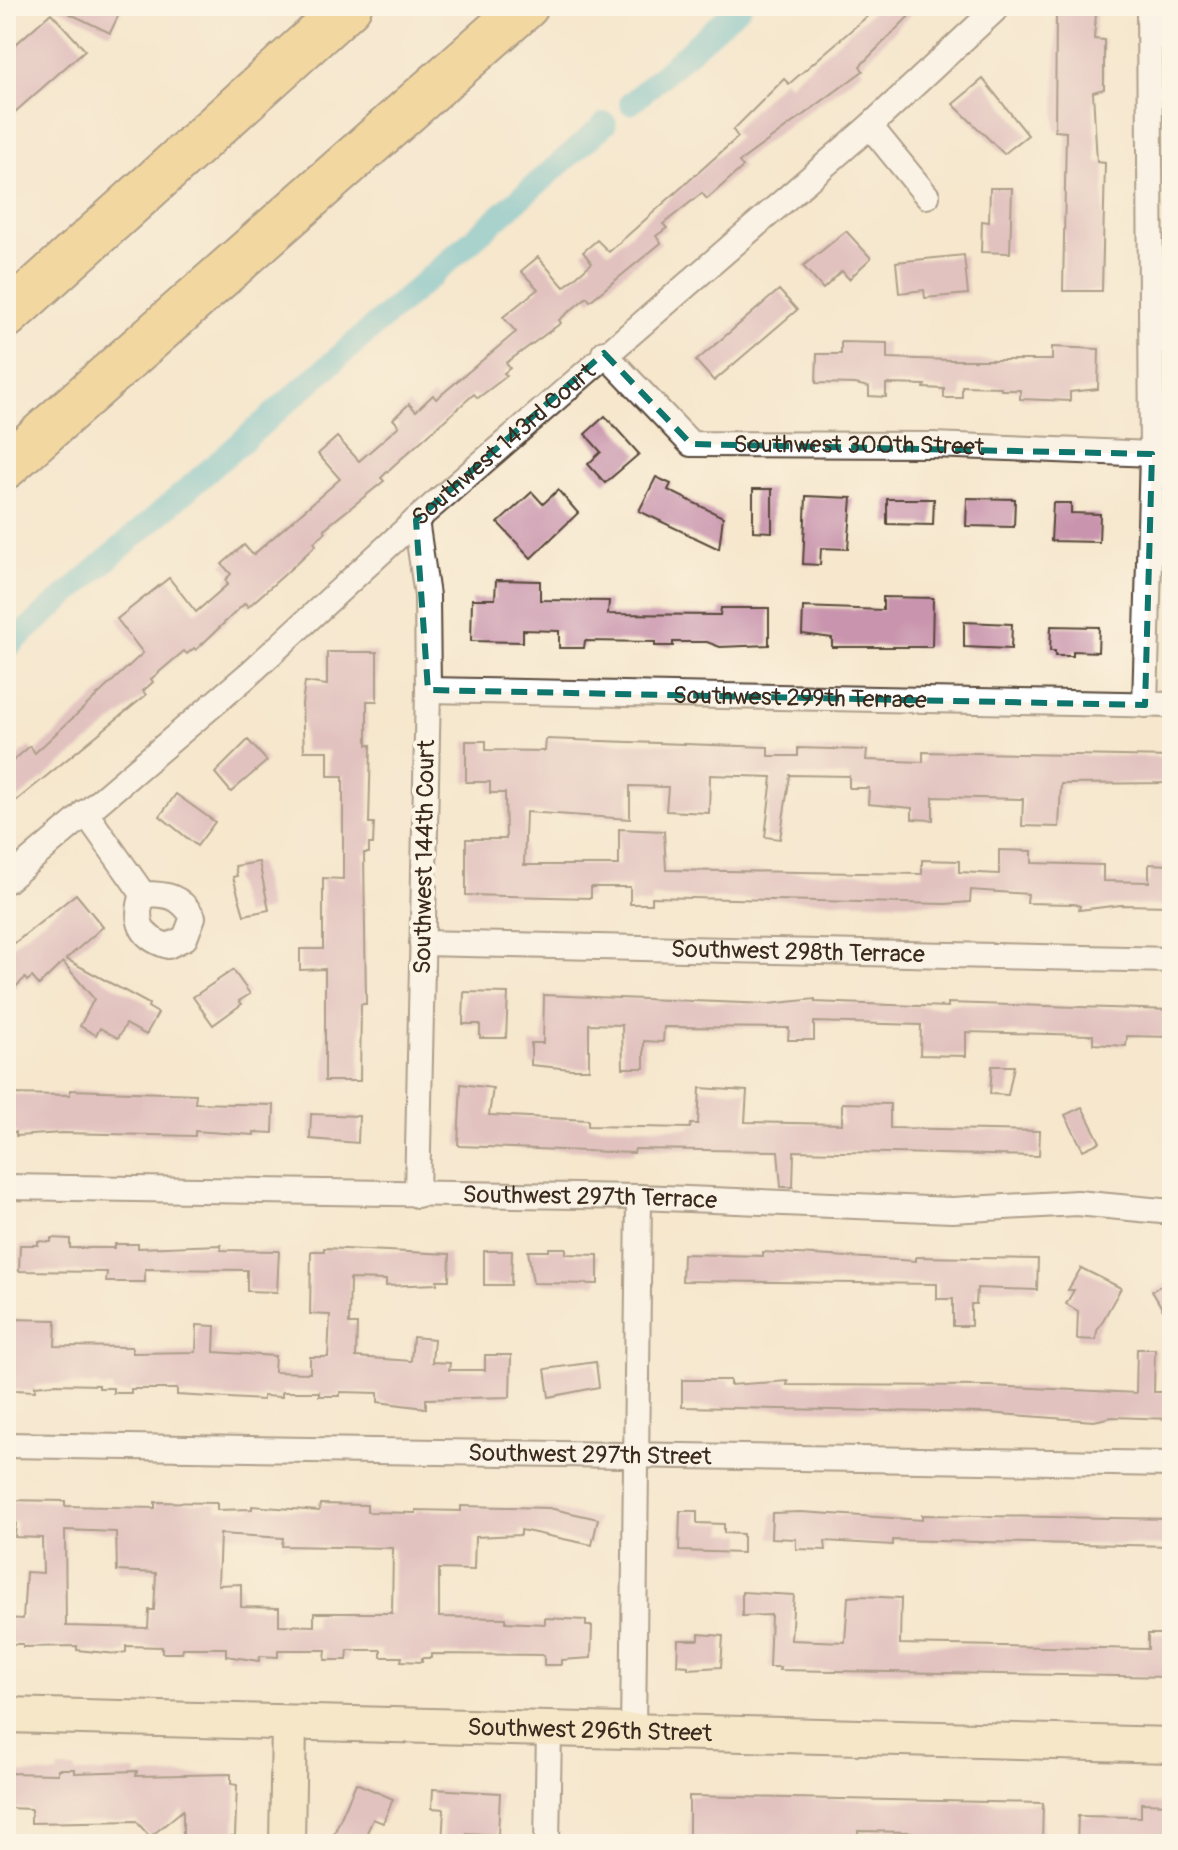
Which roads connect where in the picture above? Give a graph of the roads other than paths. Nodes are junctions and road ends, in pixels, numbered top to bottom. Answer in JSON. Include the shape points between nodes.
{"nodes":[{"id":1,"x":349,"y":6,"type":"edge"},
{"id":2,"x":526,"y":6,"type":"edge"},
{"id":3,"x":999,"y":6,"type":"edge"},
{"id":4,"x":1149,"y":6,"type":"edge"},
{"id":5,"x":870,"y":126,"type":"junction"},
{"id":6,"x":927,"y":196,"type":"dead end"},
{"id":7,"x":6,"y":316,"type":"edge"},
{"id":8,"x":604,"y":353,"type":"junction"},
{"id":9,"x":1152,"y":454,"type":"junction"},
{"id":10,"x":6,"y":466,"type":"edge"},
{"id":11,"x":416,"y":520,"type":"junction"},
{"id":12,"x":428,"y":690,"type":"junction"},
{"id":13,"x":1145,"y":705,"type":"junction"},
{"id":14,"x":1172,"y":705,"type":"edge"},
{"id":15,"x":85,"y":812,"type":"junction"},
{"id":16,"x":6,"y":881,"type":"edge"},
{"id":17,"x":143,"y":894,"type":"dead end"},
{"id":18,"x":422,"y":943,"type":"junction"},
{"id":19,"x":1172,"y":960,"type":"edge"},
{"id":20,"x":6,"y":1187,"type":"edge"},
{"id":21,"x":417,"y":1195,"type":"junction"},
{"id":22,"x":639,"y":1197,"type":"junction"},
{"id":23,"x":1172,"y":1212,"type":"edge"},
{"id":24,"x":6,"y":1445,"type":"edge"},
{"id":25,"x":636,"y":1458,"type":"junction"},
{"id":26,"x":1172,"y":1464,"type":"edge"},
{"id":27,"x":6,"y":1715,"type":"edge"},
{"id":28,"x":289,"y":1724,"type":"junction"},
{"id":29,"x":549,"y":1731,"type":"junction"},
{"id":30,"x":633,"y":1734,"type":"junction"},
{"id":31,"x":1172,"y":1745,"type":"edge"},
{"id":32,"x":287,"y":1844,"type":"edge"},
{"id":33,"x":547,"y":1844,"type":"edge"}],
"edges":[{"from":1,"to":7,"type":"highway"},
{"from":2,"to":10,"type":"highway"},
{"from":3,"to":5,"type":"street","name":"Southwest 143rd Court"},
{"from":4,"to":9,"type":"street"},
{"from":5,"to":6,"type":"street"},
{"from":5,"to":8,"type":"street","name":"Southwest 143rd Court"},
{"from":8,"to":9,"type":"street","name":"Southwest 300th Street","via":[[691,444],[933,445]]},
{"from":8,"to":11,"type":"street","name":"Southwest 143rd Court"},
{"from":9,"to":13,"type":"street"},
{"from":11,"to":12,"type":"street","name":"Southwest 144th Court","via":[[427,596]]},
{"from":11,"to":15,"type":"street","name":"Southwest 143rd Court","via":[[249,674]]},
{"from":12,"to":13,"type":"street","name":"Southwest 299th Terrace"},
{"from":12,"to":18,"type":"street","name":"Southwest 144th Court"},
{"from":13,"to":14,"type":"street","name":"Southwest 299th Terrace"},
{"from":15,"to":16,"type":"street","name":"Southwest 143rd Court"},
{"from":15,"to":17,"type":"street"},
{"from":18,"to":19,"type":"street","name":"Southwest 298th Terrace"},
{"from":18,"to":21,"type":"street","name":"Southwest 144th Court"},
{"from":20,"to":21,"type":"street","name":"Southwest 297th Terrace"},
{"from":21,"to":22,"type":"street","name":"Southwest 297th Terrace"},
{"from":22,"to":23,"type":"street","name":"Southwest 297th Terrace","via":[[952,1210],[1077,1203]]},
{"from":22,"to":25,"type":"street"},
{"from":24,"to":25,"type":"street","name":"Southwest 297th Street"},
{"from":25,"to":26,"type":"street","name":"Southwest 297th Street"},
{"from":25,"to":30,"type":"street"},
{"from":27,"to":28,"type":"street","name":"Southwest 296th Street"},
{"from":28,"to":29,"type":"street","name":"Southwest 296th Street"},
{"from":28,"to":32,"type":"street"},
{"from":29,"to":30,"type":"street","name":"Southwest 296th Street"},
{"from":29,"to":33,"type":"street"},
{"from":30,"to":31,"type":"street","name":"Southwest 296th Street"}]}
